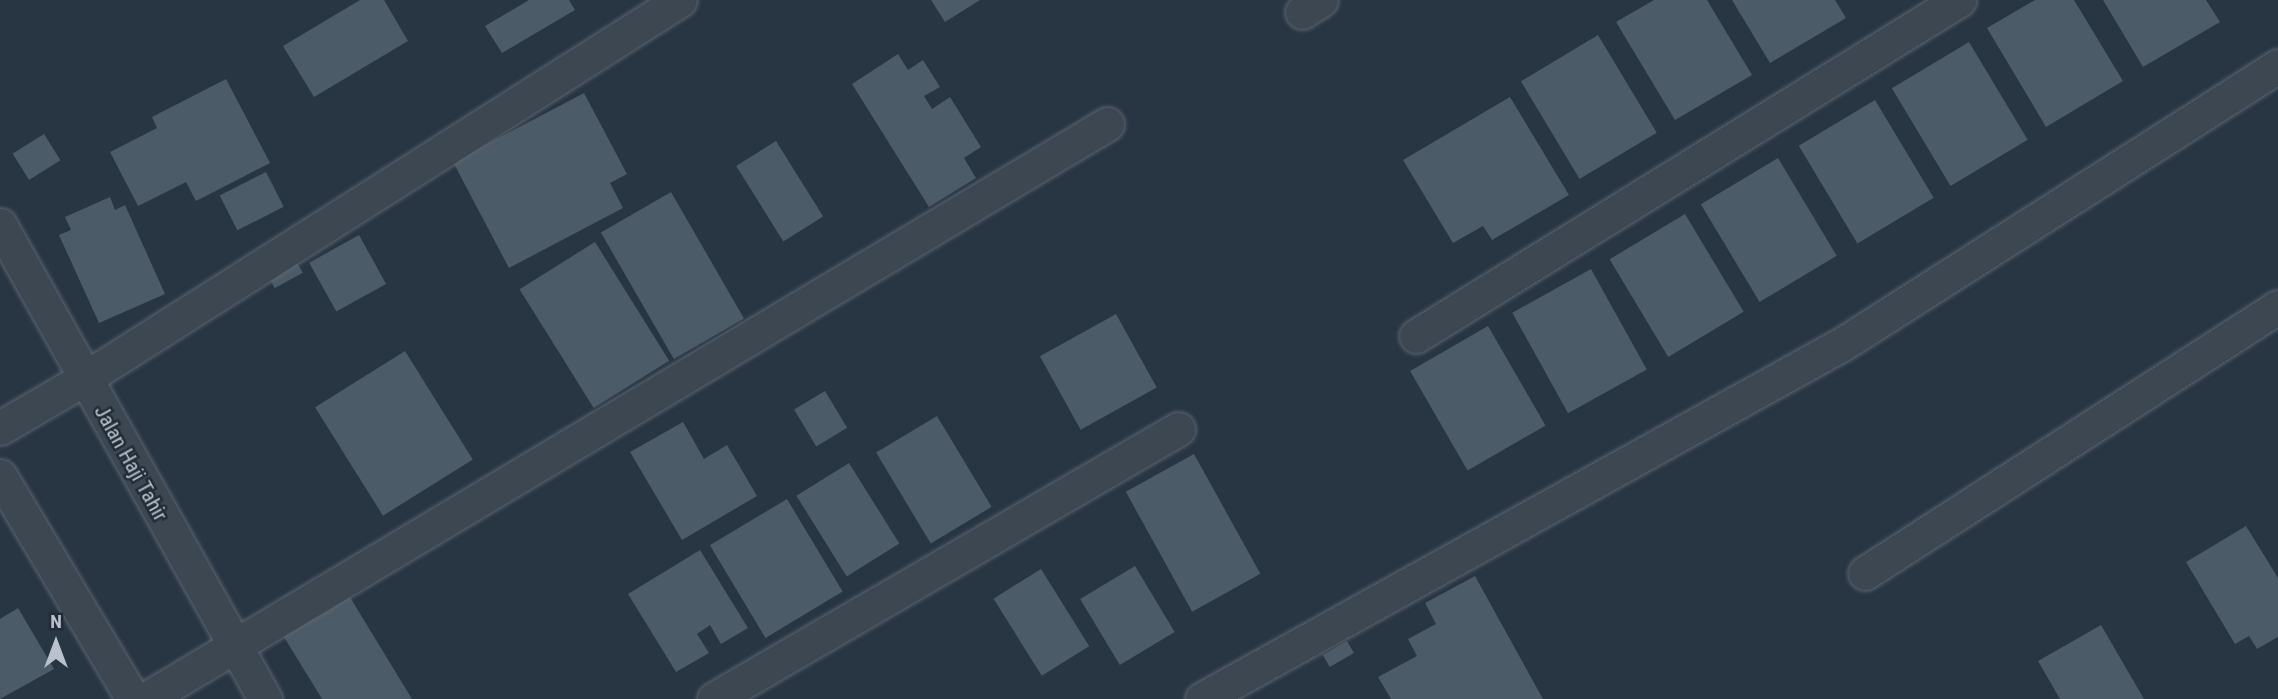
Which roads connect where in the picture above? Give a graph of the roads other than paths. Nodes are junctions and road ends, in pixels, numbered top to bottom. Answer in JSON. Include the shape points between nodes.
{"nodes":[{"id":1,"x":680,"y":0,"type":"edge"},
{"id":2,"x":1959,"y":0,"type":"edge"},
{"id":3,"x":2278,"y":66,"type":"edge"},
{"id":4,"x":1107,"y":124,"type":"dead end"},
{"id":5,"x":0,"y":225,"type":"edge"},
{"id":6,"x":2278,"y":307,"type":"edge"},
{"id":7,"x":1416,"y":336,"type":"dead end"},
{"id":8,"x":84,"y":379,"type":"junction"},
{"id":9,"x":0,"y":428,"type":"edge"},
{"id":10,"x":1178,"y":429,"type":"dead end"},
{"id":11,"x":0,"y":476,"type":"edge"},
{"id":12,"x":1865,"y":573,"type":"dead end"},
{"id":13,"x":233,"y":645,"type":"junction"},
{"id":14,"x":134,"y":699,"type":"edge"},
{"id":15,"x":146,"y":699,"type":"edge"},
{"id":16,"x":265,"y":699,"type":"edge"},
{"id":17,"x":714,"y":699,"type":"edge"},
{"id":18,"x":1202,"y":699,"type":"edge"}],
"edges":[{"from":1,"to":8,"type":"street"},
{"from":2,"to":7,"type":"street"},
{"from":3,"to":18,"type":"street","via":[[1844,343]]},
{"from":4,"to":13,"type":"street"},
{"from":5,"to":8,"type":"street","name":"Jalan Haji Tahir"},
{"from":6,"to":12,"type":"street"},
{"from":8,"to":9,"type":"street"},
{"from":8,"to":13,"type":"street","name":"Jalan Haji Tahir"},
{"from":10,"to":17,"type":"street"},
{"from":11,"to":14,"type":"street"},
{"from":13,"to":15,"type":"street"},
{"from":13,"to":16,"type":"street","name":"Jalan Haji Tahir"}]}
